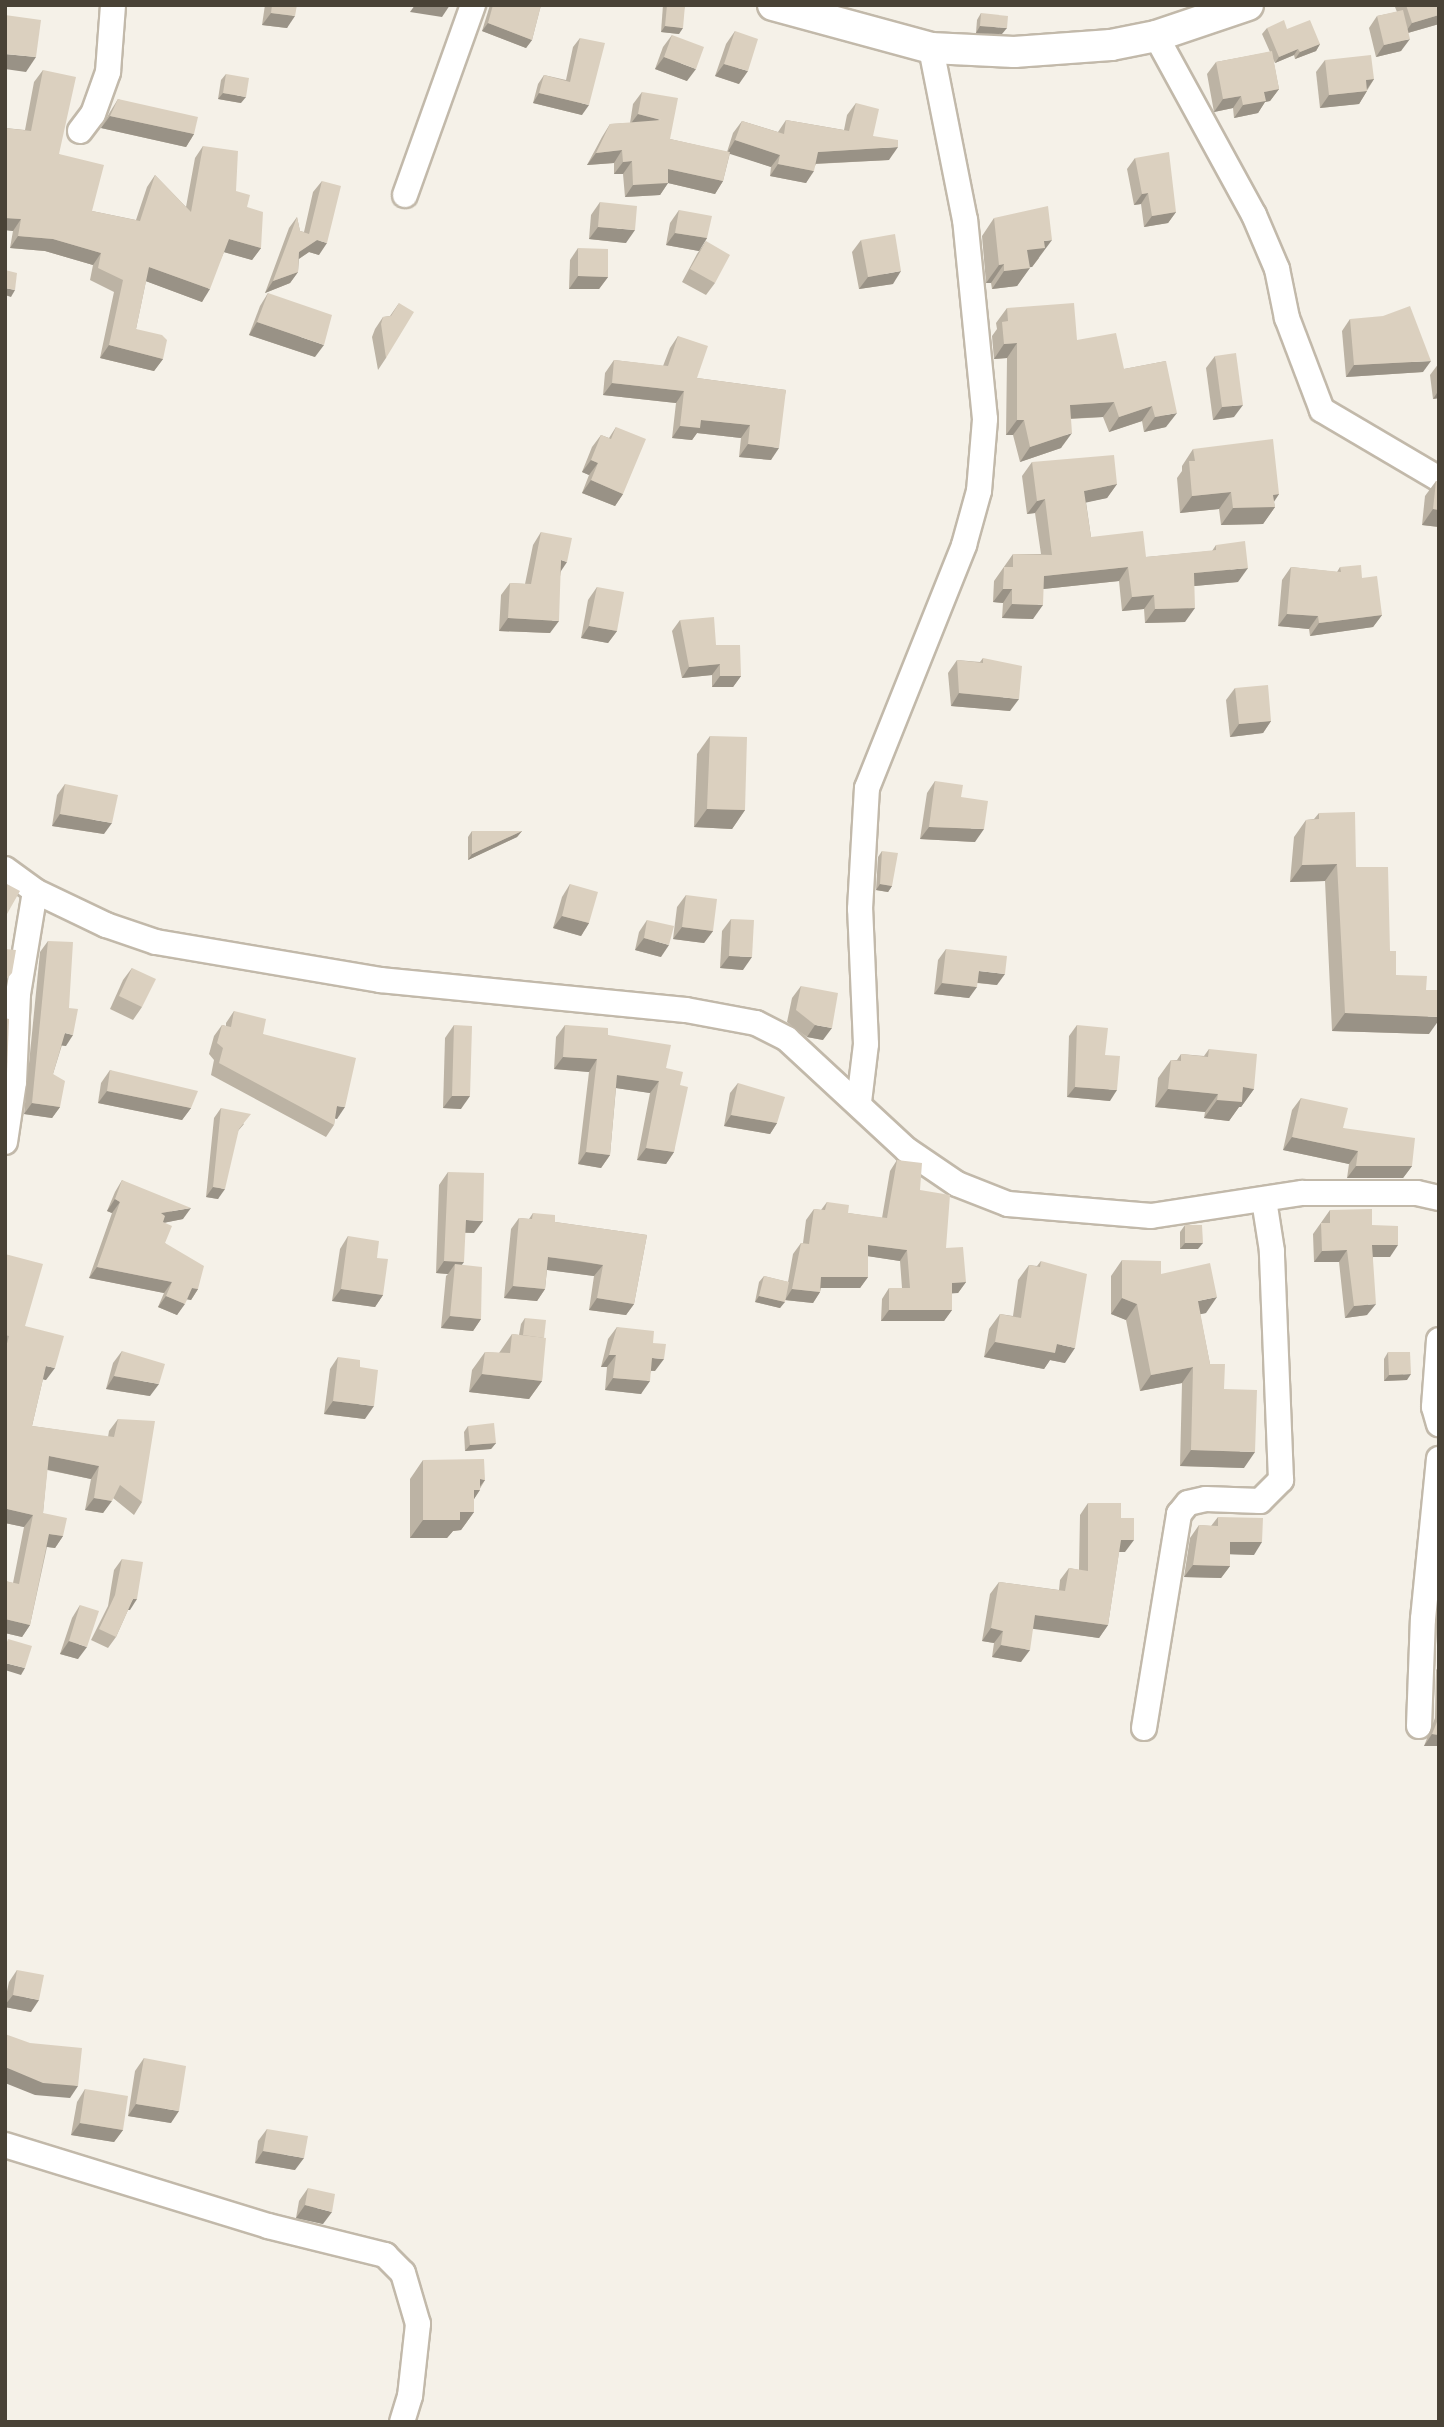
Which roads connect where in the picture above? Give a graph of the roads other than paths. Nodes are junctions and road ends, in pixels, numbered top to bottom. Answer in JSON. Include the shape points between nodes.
{"nodes":[{"id":1,"x":113,"y":5,"type":"edge"},
{"id":2,"x":473,"y":5,"type":"edge"},
{"id":3,"x":773,"y":5,"type":"edge"},
{"id":4,"x":1248,"y":5,"type":"edge"},
{"id":5,"x":1156,"y":36,"type":"junction"},
{"id":6,"x":931,"y":48,"type":"junction"},
{"id":7,"x":80,"y":131,"type":"dead end"},
{"id":8,"x":405,"y":195,"type":"dead end"},
{"id":9,"x":1439,"y":479,"type":"edge"},
{"id":10,"x":5,"y":869,"type":"edge"},
{"id":11,"x":35,"y":891,"type":"junction"},
{"id":12,"x":859,"y":1102,"type":"junction"},
{"id":13,"x":5,"y":1142,"type":"edge"},
{"id":14,"x":1439,"y":1198,"type":"edge"},
{"id":15,"x":1264,"y":1200,"type":"junction"},
{"id":16,"x":1439,"y":1340,"type":"edge"},
{"id":17,"x":1439,"y":1424,"type":"edge"},
{"id":18,"x":1439,"y":1459,"type":"edge"},
{"id":19,"x":1419,"y":1726,"type":"dead end"},
{"id":20,"x":1143,"y":1728,"type":"dead end"},
{"id":21,"x":5,"y":2144,"type":"edge"},
{"id":22,"x":402,"y":2422,"type":"edge"}],
"edges":[{"from":1,"to":7,"type":"street","via":[[107,72],[93,114]]},
{"from":2,"to":8,"type":"street"},
{"from":3,"to":6,"type":"street"},
{"from":4,"to":5,"type":"street"},
{"from":5,"to":6,"type":"street","via":[[1111,45],[1013,52]]},
{"from":5,"to":9,"type":"street","via":[[1278,268],[1287,318],[1322,410]]},
{"from":6,"to":12,"type":"street","via":[[965,220],[985,419],[979,491],[964,545],[867,788],[860,909],[866,1044]]},
{"from":10,"to":11,"type":"street"},
{"from":11,"to":12,"type":"street","via":[[106,925],[156,942],[380,980],[686,1010],[756,1023],[787,1039]]},
{"from":11,"to":13,"type":"street","via":[[18,994],[15,1082]]},
{"from":12,"to":15,"type":"street","via":[[907,1150],[957,1184],[1008,1204],[1151,1216]]},
{"from":14,"to":15,"type":"street","via":[[1417,1193],[1302,1193]]},
{"from":15,"to":20,"type":"street","via":[[1272,1251],[1281,1480],[1260,1501],[1206,1499],[1188,1503],[1179,1514]]},
{"from":16,"to":17,"type":"street","via":[[1434,1407]]},
{"from":18,"to":19,"type":"street","via":[[1423,1619]]},
{"from":21,"to":22,"type":"street","via":[[268,2226],[385,2255],[403,2273],[418,2324],[410,2396]]}]}
